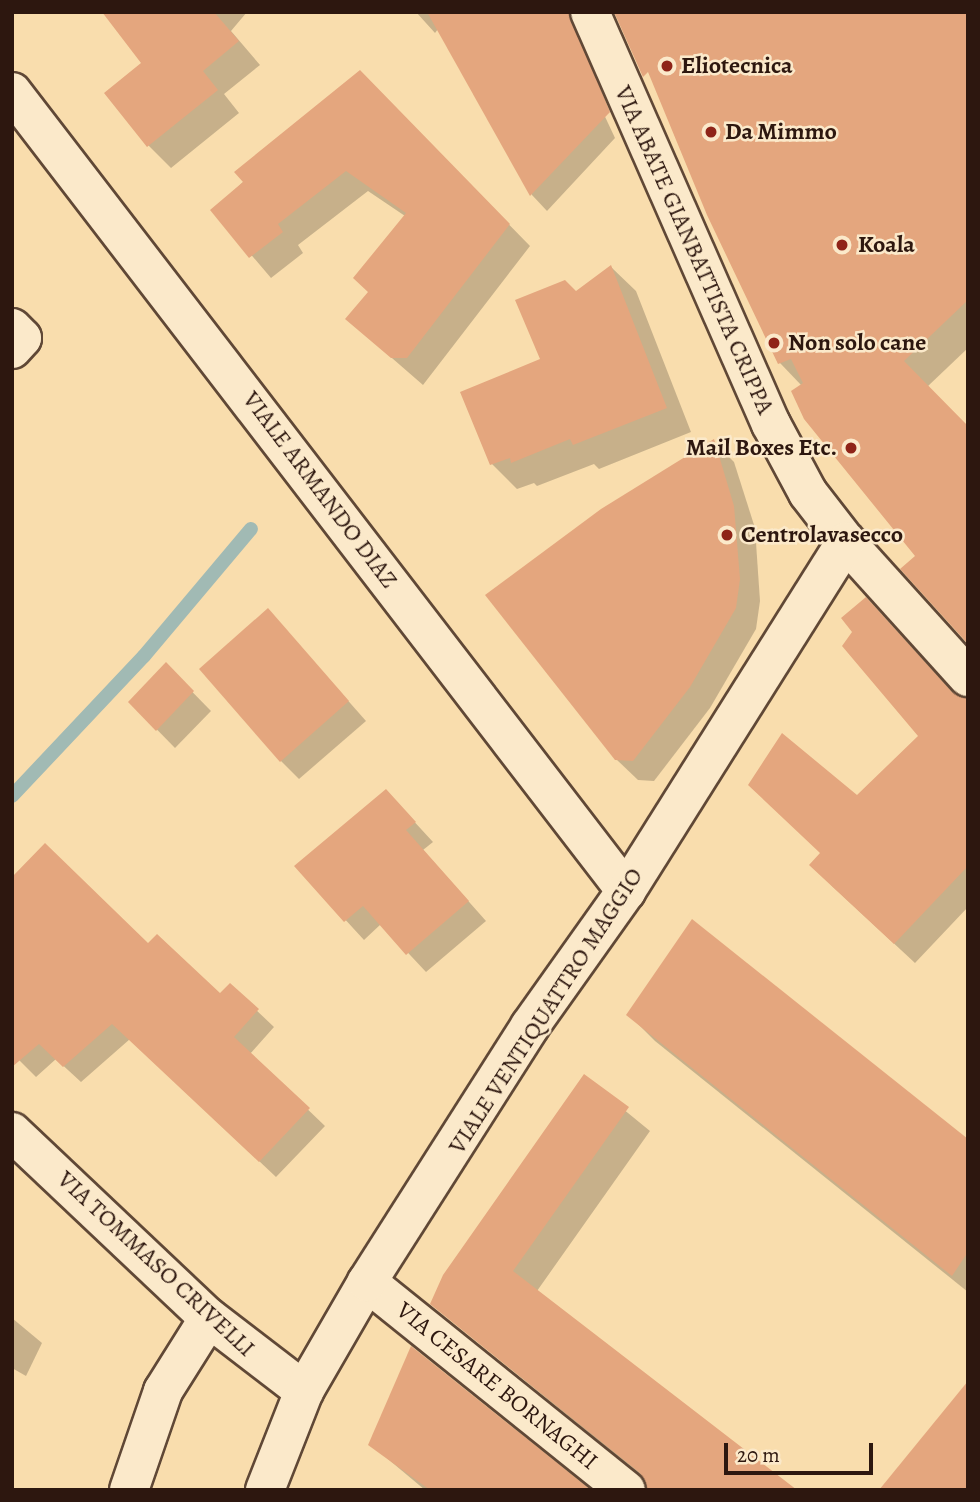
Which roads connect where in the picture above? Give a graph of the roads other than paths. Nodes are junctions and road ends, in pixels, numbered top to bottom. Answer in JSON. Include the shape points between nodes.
{"nodes":[{"id":1,"x":590,"y":12,"type":"edge"},
{"id":2,"x":12,"y":92,"type":"edge"},
{"id":3,"x":12,"y":328,"type":"edge"},
{"id":4,"x":12,"y":349,"type":"edge"},
{"id":5,"x":846,"y":542,"type":"junction"},
{"id":6,"x":968,"y":677,"type":"edge"},
{"id":7,"x":626,"y":891,"type":"junction"},
{"id":8,"x":12,"y":1132,"type":"edge"},
{"id":9,"x":367,"y":1282,"type":"junction"},
{"id":10,"x":209,"y":1318,"type":"junction"},
{"id":11,"x":304,"y":1391,"type":"junction"},
{"id":12,"x":129,"y":1490,"type":"edge"},
{"id":13,"x":265,"y":1490,"type":"edge"},
{"id":14,"x":626,"y":1490,"type":"edge"}],
"edges":[{"from":1,"to":5,"type":"street","name":"VIA ABATE GIANBATTISTA CRIPPA","via":[[771,424],[808,493]]},
{"from":2,"to":7,"type":"street","name":"VIALE ARMANDO DIAZ"},
{"from":3,"to":4,"type":"street","via":[[22,338]]},
{"from":5,"to":6,"type":"street","name":"VIA ABATE GIANBATTISTA CRIPPA"},
{"from":5,"to":7,"type":"street","name":"VIALE VENTIQUATTRO MAGGIO"},
{"from":7,"to":9,"type":"street","name":"VIALE VENTIQUATTRO MAGGIO","via":[[530,1026]]},
{"from":8,"to":10,"type":"street","name":"VIA TOMMASO CRIVELLI"},
{"from":9,"to":11,"type":"street","name":"VIALE VENTIQUATTRO MAGGIO"},
{"from":9,"to":14,"type":"street","name":"VIA CESARE BORNAGHI"},
{"from":10,"to":11,"type":"street","name":"VIA TOMMASO CRIVELLI"},
{"from":10,"to":12,"type":"street","via":[[163,1391]]},
{"from":11,"to":13,"type":"street","name":"VIALE VENTIQUATTRO MAGGIO"}]}
